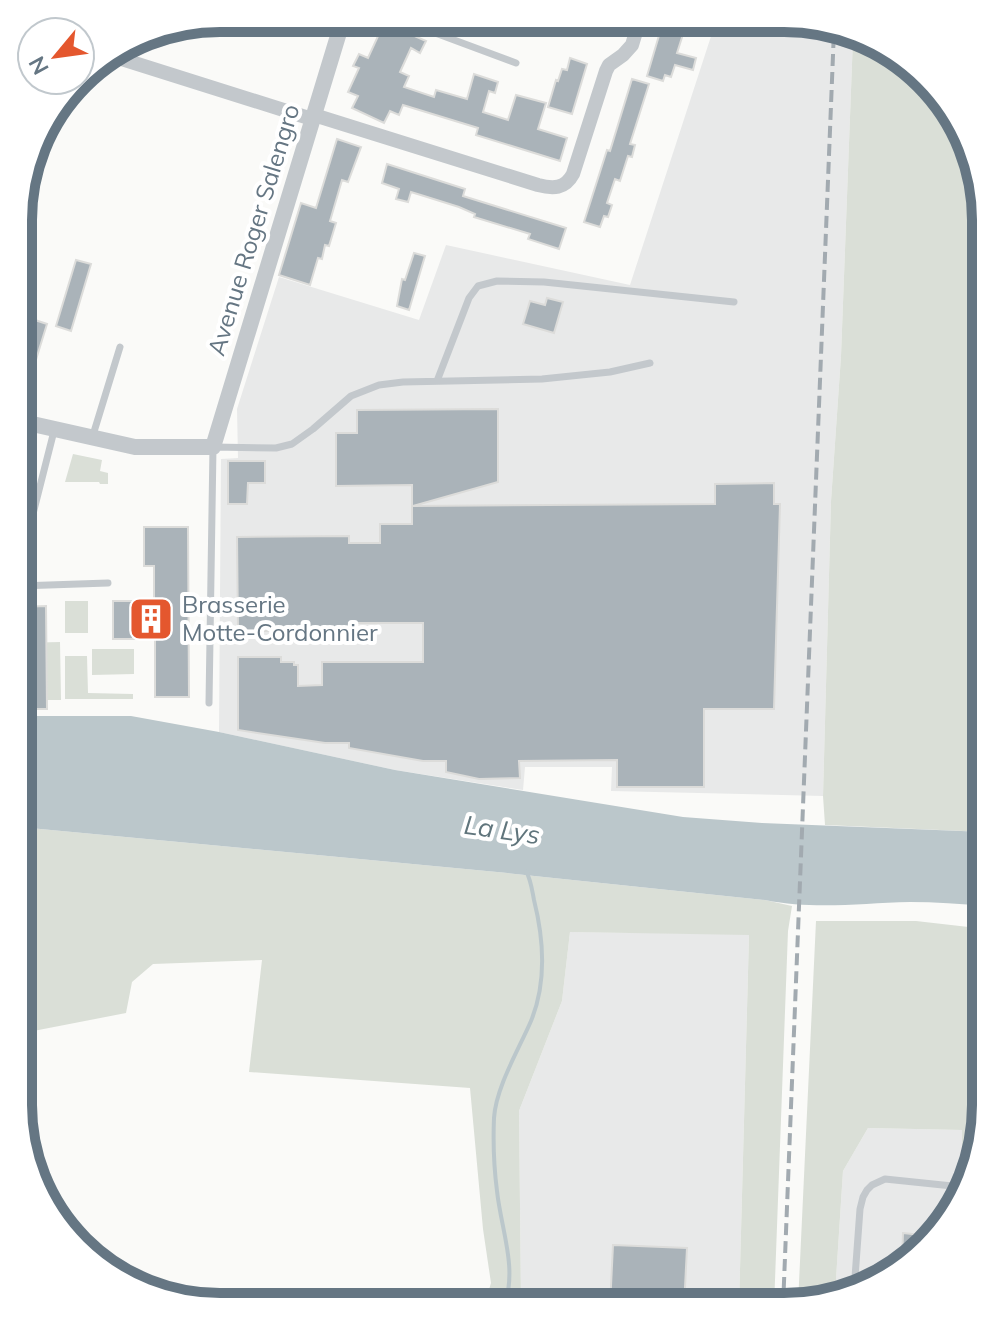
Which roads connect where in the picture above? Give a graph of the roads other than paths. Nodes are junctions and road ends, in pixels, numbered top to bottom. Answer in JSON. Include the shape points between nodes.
{"nodes":[{"id":1,"x":339,"y":32,"type":"edge"},
{"id":2,"x":434,"y":32,"type":"edge"},
{"id":3,"x":636,"y":32,"type":"edge"},
{"id":4,"x":123,"y":59,"type":"edge"},
{"id":5,"x":516,"y":63,"type":"dead end"},
{"id":6,"x":313,"y":117,"type":"junction"},
{"id":7,"x":734,"y":302,"type":"dead end"},
{"id":8,"x":120,"y":347,"type":"dead end"},
{"id":9,"x":650,"y":363,"type":"dead end"},
{"id":10,"x":437,"y":381,"type":"junction"},
{"id":11,"x":32,"y":424,"type":"edge"},
{"id":12,"x":54,"y":429,"type":"junction"},
{"id":13,"x":92,"y":437,"type":"junction"},
{"id":14,"x":213,"y":447,"type":"junction"},
{"id":15,"x":32,"y":517,"type":"edge"},
{"id":16,"x":108,"y":583,"type":"dead end"},
{"id":17,"x":32,"y":586,"type":"edge"},
{"id":18,"x":209,"y":703,"type":"dead end"},
{"id":19,"x":954,"y":1186,"type":"edge"},
{"id":20,"x":855,"y":1279,"type":"edge"}],
"edges":[{"from":1,"to":6,"type":"street","name":"Avenue Roger Salengro"},
{"from":2,"to":5,"type":"lane"},
{"from":3,"to":6,"type":"street","via":[[628,50],[606,71],[573,174],[556,187]]},
{"from":4,"to":6,"type":"street"},
{"from":6,"to":14,"type":"street","name":"Avenue Roger Salengro"},
{"from":7,"to":10,"type":"lane","via":[[544,282],[478,286]]},
{"from":8,"to":13,"type":"lane"},
{"from":9,"to":10,"type":"lane","via":[[542,379]]},
{"from":10,"to":14,"type":"lane","via":[[379,385],[351,396],[292,444]]},
{"from":11,"to":12,"type":"street"},
{"from":12,"to":13,"type":"street"},
{"from":12,"to":15,"type":"lane"},
{"from":13,"to":14,"type":"street","via":[[143,448]]},
{"from":14,"to":18,"type":"lane"},
{"from":16,"to":17,"type":"lane"},
{"from":19,"to":20,"type":"lane","via":[[885,1179],[872,1185],[861,1202]]}]}
